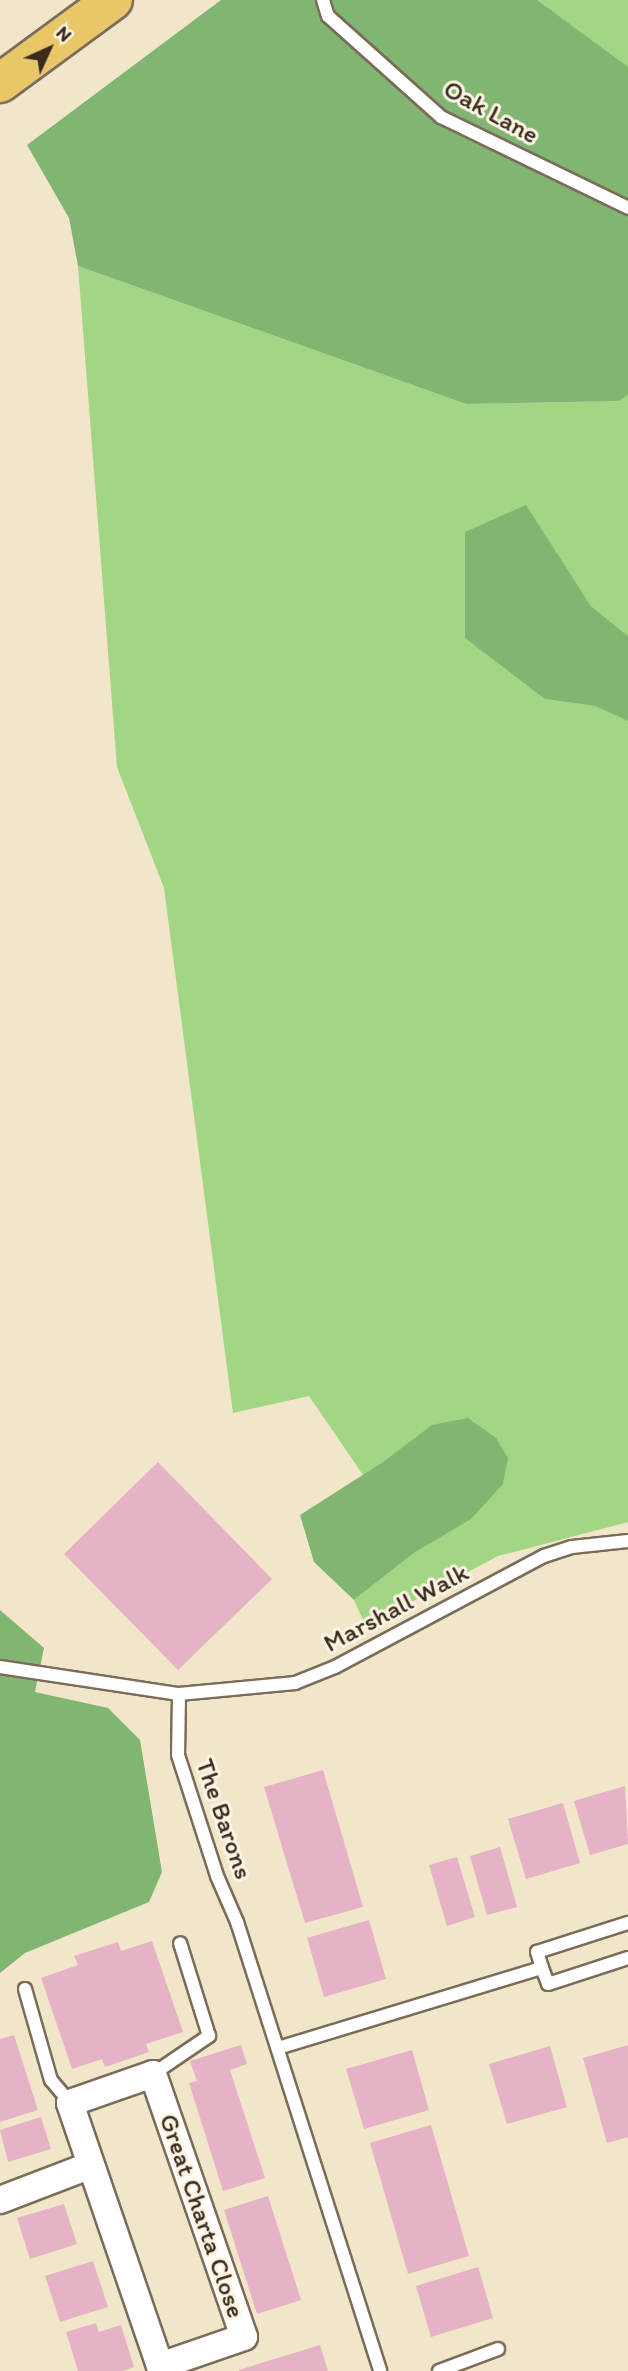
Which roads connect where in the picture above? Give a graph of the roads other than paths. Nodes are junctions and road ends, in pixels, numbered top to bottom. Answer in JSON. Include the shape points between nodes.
{"nodes":[{"id":1,"x":113,"y":0,"type":"edge"},
{"id":2,"x":323,"y":0,"type":"edge"},
{"id":3,"x":0,"y":83,"type":"edge"},
{"id":4,"x":628,"y":208,"type":"edge"},
{"id":5,"x":628,"y":1541,"type":"edge"},
{"id":6,"x":0,"y":1667,"type":"edge"},
{"id":7,"x":179,"y":1694,"type":"junction"},
{"id":8,"x":628,"y":1923,"type":"edge"},
{"id":9,"x":180,"y":1943,"type":"dead end"},
{"id":10,"x":628,"y":1958,"type":"edge"},
{"id":11,"x":542,"y":1968,"type":"junction"},
{"id":12,"x":25,"y":1989,"type":"dead end"},
{"id":13,"x":278,"y":2048,"type":"junction"},
{"id":14,"x":153,"y":2074,"type":"junction"},
{"id":15,"x":70,"y":2103,"type":"junction"},
{"id":16,"x":91,"y":2165,"type":"junction"},
{"id":17,"x":0,"y":2200,"type":"edge"},
{"id":18,"x":498,"y":2349,"type":"dead end"},
{"id":19,"x":380,"y":2371,"type":"edge"},
{"id":20,"x":439,"y":2371,"type":"edge"}],
"edges":[{"from":1,"to":3,"type":"main road"},
{"from":2,"to":4,"type":"lane","name":"Oak Lane","via":[[328,16],[441,117]]},
{"from":5,"to":7,"type":"lane","name":"Marshall Walk","via":[[572,1547],[544,1556],[335,1667],[295,1683]]},
{"from":6,"to":7,"type":"lane"},
{"from":7,"to":13,"type":"lane","name":"The Barons","via":[[178,1755]]},
{"from":8,"to":11,"type":"lane","via":[[537,1952]]},
{"from":9,"to":14,"type":"lane","via":[[209,2036]]},
{"from":10,"to":11,"type":"lane","via":[[548,1984]]},
{"from":11,"to":13,"type":"lane"},
{"from":12,"to":15,"type":"lane","via":[[51,2080]]},
{"from":13,"to":19,"type":"lane","name":"The Barons"},
{"from":14,"to":15,"type":"street"},
{"from":14,"to":16,"type":"street","name":"Great Charta Close","via":[[244,2337],[160,2366]]},
{"from":15,"to":16,"type":"street","name":"Great Charta Close"},
{"from":16,"to":17,"type":"street"},
{"from":18,"to":20,"type":"lane"}]}
